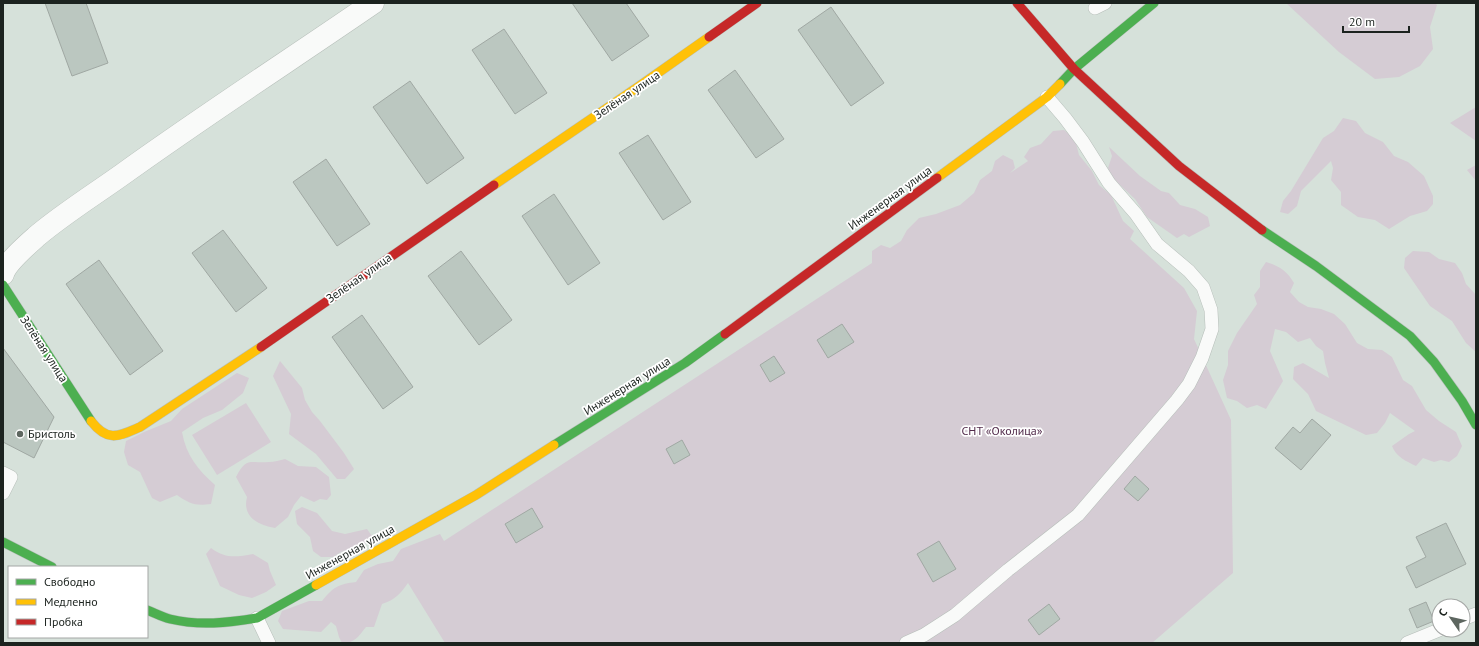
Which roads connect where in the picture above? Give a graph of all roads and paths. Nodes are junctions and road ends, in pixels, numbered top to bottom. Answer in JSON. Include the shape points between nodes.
{"nodes":[{"id":1,"x":373,"y":3,"type":"edge"},
{"id":2,"x":757,"y":3,"type":"edge"},
{"id":3,"x":1018,"y":3,"type":"edge"},
{"id":4,"x":1154,"y":3,"type":"edge"},
{"id":5,"x":1074,"y":69,"type":"junction"},
{"id":6,"x":1047,"y":97,"type":"junction"},
{"id":7,"x":3,"y":274,"type":"edge"},
{"id":8,"x":3,"y":285,"type":"edge"},
{"id":9,"x":1476,"y":425,"type":"edge"},
{"id":10,"x":3,"y":473,"type":"edge"},
{"id":11,"x":3,"y":493,"type":"edge"},
{"id":12,"x":3,"y":542,"type":"edge"},
{"id":13,"x":50,"y":566,"type":"edge"},
{"id":14,"x":148,"y":610,"type":"edge"},
{"id":15,"x":256,"y":618,"type":"junction"},
{"id":16,"x":1431,"y":633,"type":"edge"},
{"id":17,"x":269,"y":643,"type":"edge"},
{"id":18,"x":906,"y":643,"type":"edge"},
{"id":19,"x":1408,"y":643,"type":"edge"}],
"edges":[{"from":1,"to":7,"type":"street","via":[[144,158],[61,218],[12,260]]},
{"from":2,"to":8,"type":"street","name":"Зелёная улица","via":[[247,357],[140,427],[118,436],[106,434],[96,427]]},
{"from":3,"to":5,"type":"street"},
{"from":4,"to":5,"type":"street","name":"Инженерная улица"},
{"from":5,"to":6,"type":"street","name":"Инженерная улица"},
{"from":5,"to":9,"type":"street","via":[[1179,166],[1251,223],[1316,266],[1410,336],[1434,362]]},
{"from":6,"to":15,"type":"street","name":"Инженерная улица","via":[[685,363],[476,495]]},
{"from":6,"to":18,"type":"lane","via":[[1079,136],[1109,183],[1136,214],[1157,244],[1189,271],[1203,288],[1211,310],[1212,329],[1189,384],[1078,515],[955,615]]},
{"from":10,"to":11,"type":"lane","via":[[11,477]]},
{"from":12,"to":13,"type":"street"},
{"from":14,"to":15,"type":"street","name":"Инженерная улица","via":[[170,619],[201,623],[228,623]]},
{"from":15,"to":17,"type":"lane"},
{"from":16,"to":19,"type":"lane"}]}
